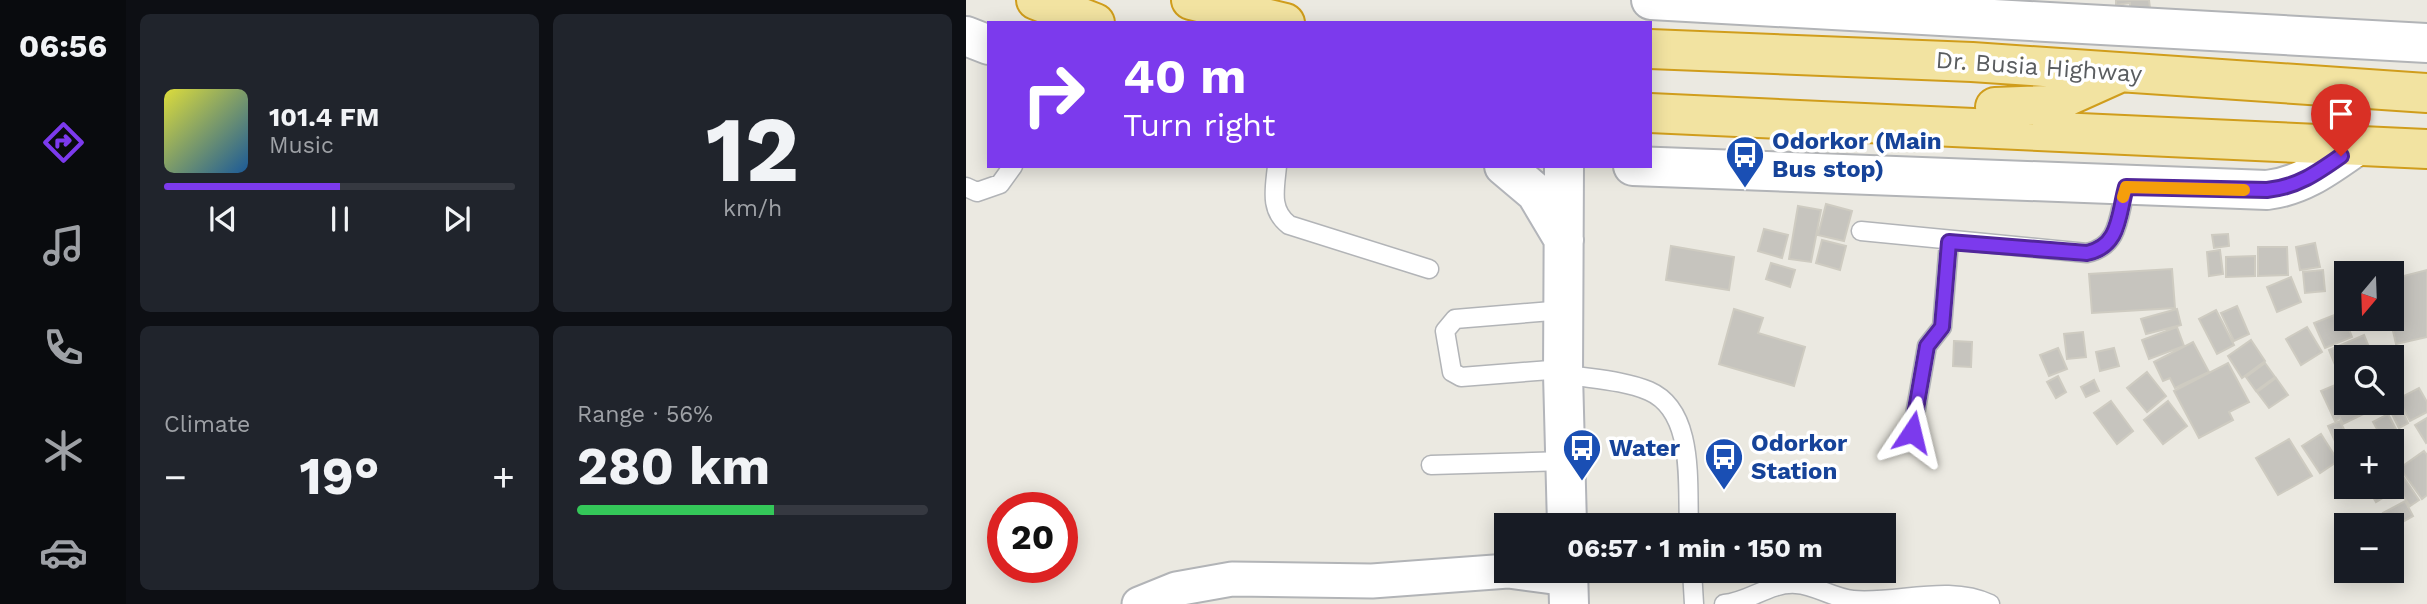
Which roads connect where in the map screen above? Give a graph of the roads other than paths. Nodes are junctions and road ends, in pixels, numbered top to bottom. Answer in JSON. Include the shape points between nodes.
{"nodes":[{"id":1,"x":1036,"y":0,"type":"edge"},
{"id":2,"x":1191,"y":0,"type":"edge"},
{"id":3,"x":1651,"y":0,"type":"edge"},
{"id":4,"x":1704,"y":1,"type":"edge"},
{"id":5,"x":1804,"y":4,"type":"edge"},
{"id":6,"x":1090,"y":21,"type":"edge"},
{"id":7,"x":1277,"y":21,"type":"edge"},
{"id":8,"x":966,"y":36,"type":"edge"},
{"id":9,"x":2427,"y":43,"type":"edge"},
{"id":10,"x":987,"y":44,"type":"edge"},
{"id":11,"x":1652,"y":49,"type":"edge"},
{"id":12,"x":2122,"y":72,"type":"junction"},
{"id":13,"x":1652,"y":89,"type":"edge"},
{"id":14,"x":2427,"y":93,"type":"edge"},
{"id":15,"x":1652,"y":113,"type":"edge"},
{"id":16,"x":2358,"y":145,"type":"junction"},
{"id":17,"x":2427,"y":149,"type":"edge"},
{"id":18,"x":1652,"y":167,"type":"edge"},
{"id":19,"x":1012,"y":168,"type":"edge"},
{"id":20,"x":1277,"y":168,"type":"edge"},
{"id":21,"x":1506,"y":168,"type":"edge"},
{"id":22,"x":1564,"y":168,"type":"edge"},
{"id":23,"x":966,"y":187,"type":"edge"},
{"id":24,"x":2126,"y":187,"type":"junction"},
{"id":25,"x":1861,"y":232,"type":"dead end"},
{"id":26,"x":1564,"y":240,"type":"junction"},
{"id":27,"x":1949,"y":242,"type":"junction"},
{"id":28,"x":1429,"y":268,"type":"dead end"},
{"id":29,"x":1564,"y":310,"type":"junction"},
{"id":30,"x":1563,"y":372,"type":"junction"},
{"id":31,"x":1912,"y":432,"type":"dead end"},
{"id":32,"x":1565,"y":461,"type":"junction"},
{"id":33,"x":1431,"y":465,"type":"dead end"},
{"id":34,"x":1567,"y":513,"type":"edge"},
{"id":35,"x":1688,"y":513,"type":"edge"},
{"id":36,"x":1693,"y":583,"type":"edge"},
{"id":37,"x":1569,"y":584,"type":"edge"},
{"id":38,"x":1280,"y":592,"type":"edge"},
{"id":39,"x":1139,"y":604,"type":"edge"},
{"id":40,"x":1694,"y":604,"type":"edge"},
{"id":41,"x":1724,"y":604,"type":"edge"},
{"id":42,"x":1990,"y":604,"type":"edge"}],
"edges":[{"from":1,"to":6,"type":"highway"},
{"from":2,"to":7,"type":"highway"},
{"from":3,"to":4,"type":"street","name":"Dr. Busia Highway"},
{"from":4,"to":5,"type":"street","name":"Dr. Busia Highway"},
{"from":5,"to":9,"type":"street","name":"Dr. Busia Highway"},
{"from":8,"to":10,"type":"street"},
{"from":11,"to":12,"type":"highway","name":"Dr. Busia Highway"},
{"from":12,"to":13,"type":"highway","via":[[2048,105],[2017,108]]},
{"from":12,"to":14,"type":"highway","name":"Dr. Busia Highway"},
{"from":15,"to":16,"type":"highway"},
{"from":16,"to":17,"type":"highway"},
{"from":16,"to":24,"type":"street","via":[[2287,188]]},
{"from":18,"to":24,"type":"street"},
{"from":19,"to":23,"type":"lane","via":[[1000,184],[977,192]]},
{"from":20,"to":28,"type":"lane","via":[[1273,202],[1289,225]]},
{"from":21,"to":26,"type":"street","via":[[1536,193]]},
{"from":22,"to":26,"type":"street"},
{"from":24,"to":27,"type":"lane","via":[[2112,242],[2102,250],[2087,253]]},
{"from":25,"to":27,"type":"lane"},
{"from":26,"to":29,"type":"street"},
{"from":27,"to":31,"type":"lane","via":[[1942,327],[1927,346]]},
{"from":29,"to":30,"type":"street"},
{"from":29,"to":30,"type":"lane","via":[[1455,319],[1444,331],[1452,372],[1461,377]]},
{"from":30,"to":32,"type":"street"},
{"from":30,"to":35,"type":"lane","via":[[1632,386],[1669,404],[1683,444]]},
{"from":32,"to":33,"type":"lane"},
{"from":32,"to":34,"type":"street"},
{"from":36,"to":40,"type":"lane"},
{"from":37,"to":38,"type":"street","via":[[1508,570]]},
{"from":38,"to":39,"type":"street","via":[[1232,579],[1176,589]]},
{"from":41,"to":42,"type":"lane","via":[[1795,584],[1852,600],[1972,595]]}]}
